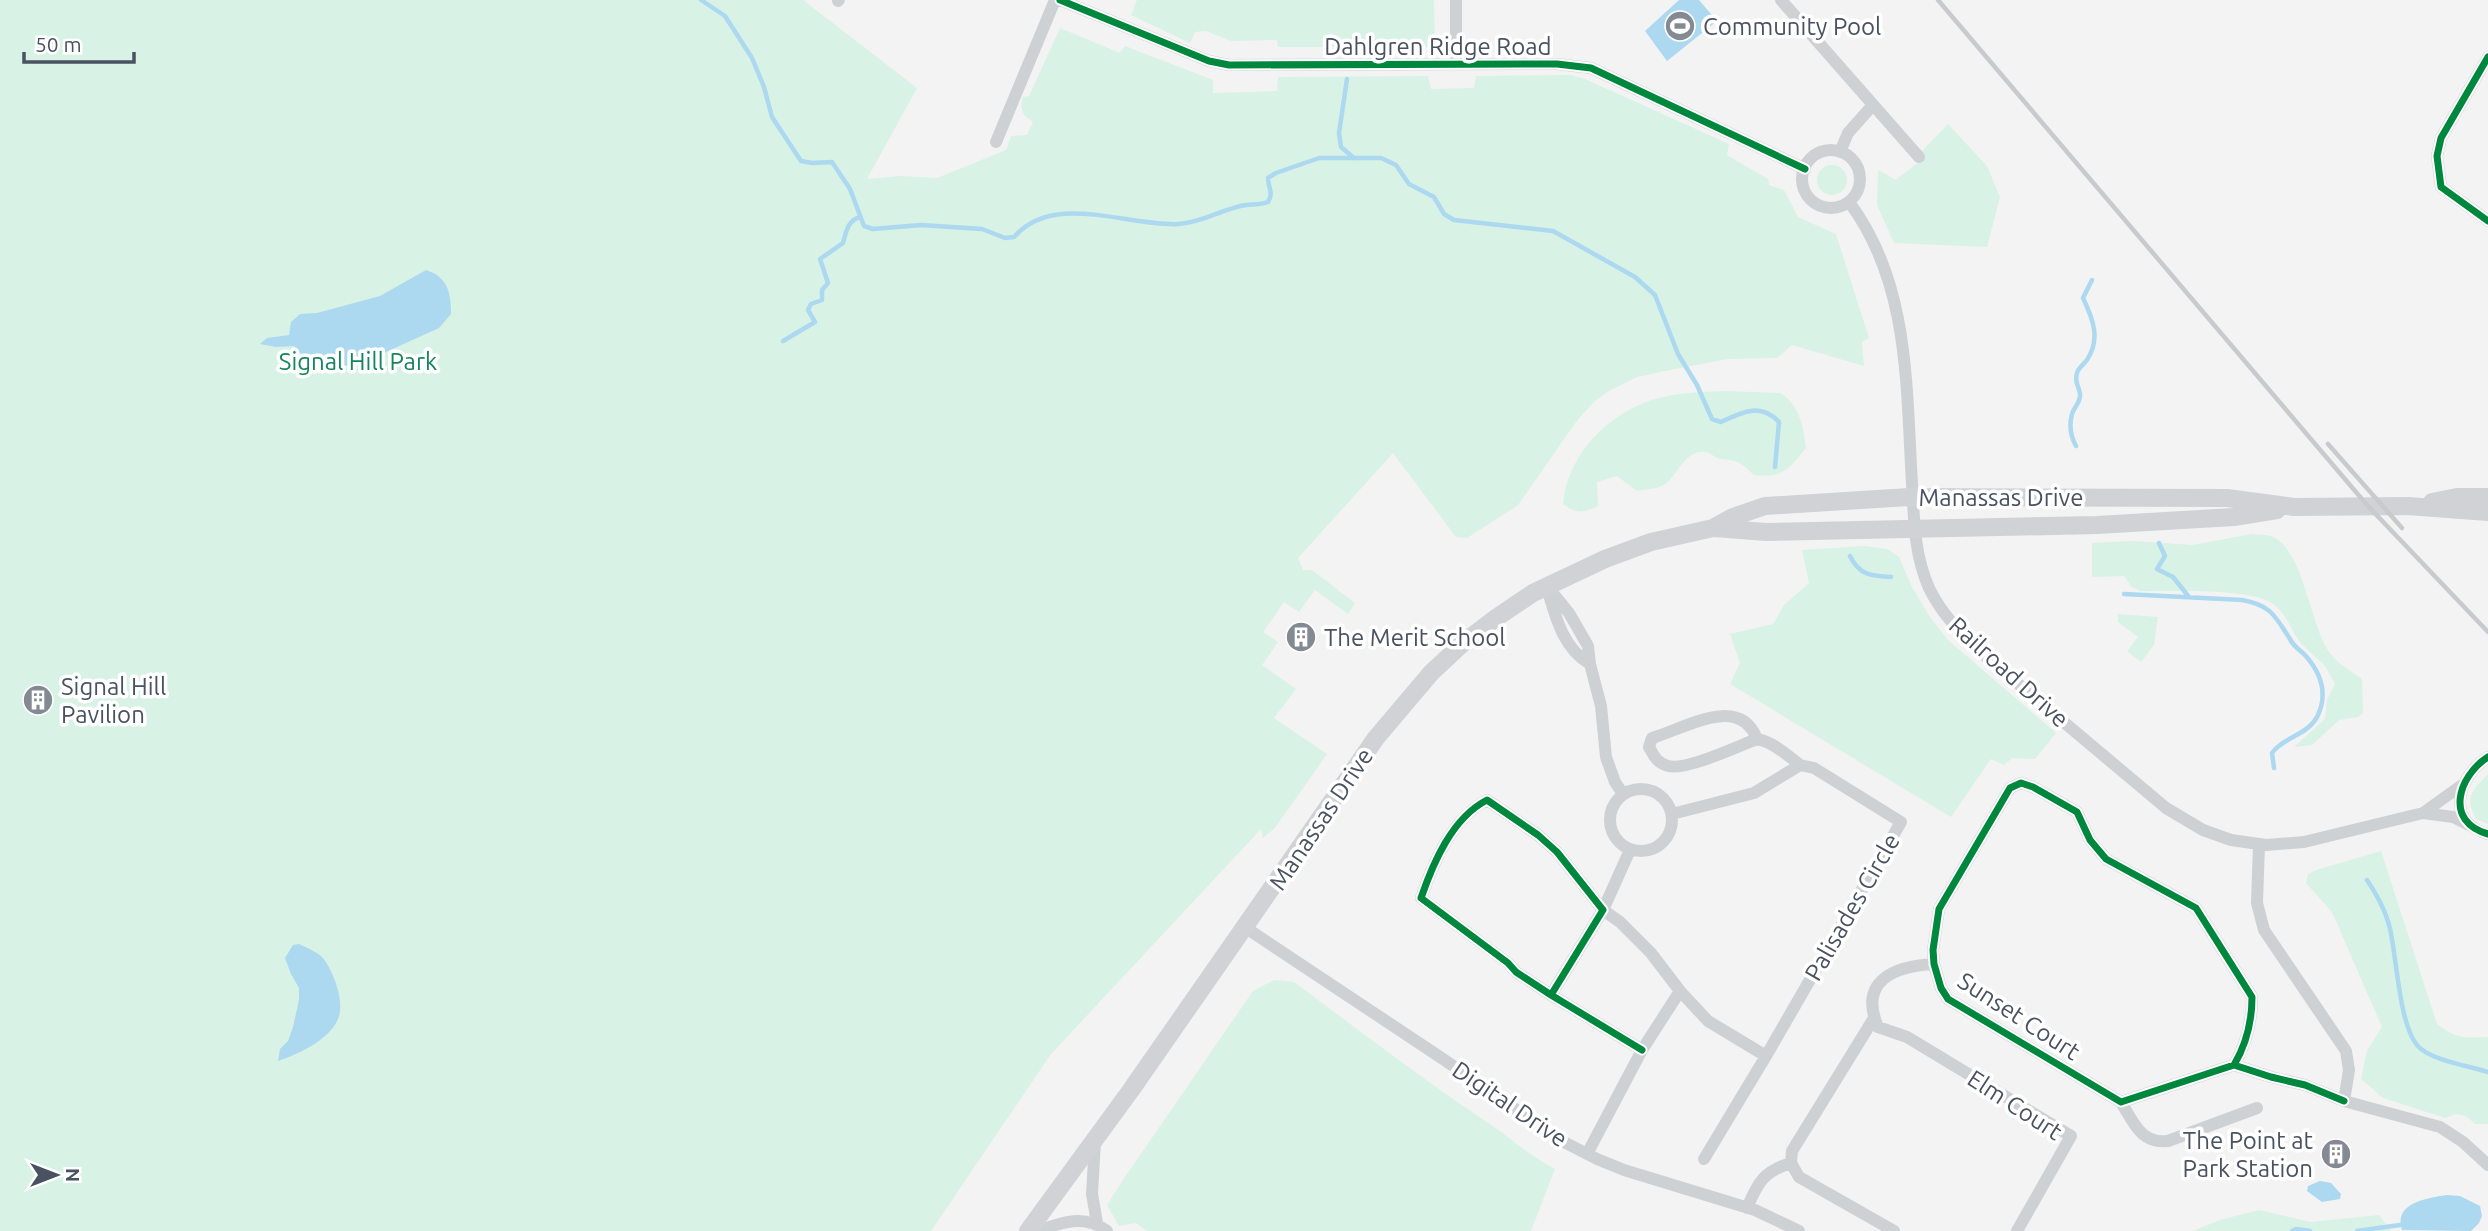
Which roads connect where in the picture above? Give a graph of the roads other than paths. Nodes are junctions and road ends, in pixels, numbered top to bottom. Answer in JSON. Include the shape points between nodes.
{"nodes":[{"id":1,"x":1055,"y":0,"type":"edge"},
{"id":2,"x":1060,"y":0,"type":"edge"},
{"id":3,"x":1456,"y":0,"type":"edge"},
{"id":4,"x":1781,"y":0,"type":"edge"},
{"id":5,"x":2488,"y":57,"type":"edge"},
{"id":6,"x":1456,"y":64,"type":"junction"},
{"id":7,"x":1872,"y":106,"type":"junction"},
{"id":8,"x":996,"y":142,"type":"dead end"},
{"id":9,"x":1840,"y":152,"type":"junction"},
{"id":10,"x":1919,"y":157,"type":"dead end"},
{"id":11,"x":1805,"y":169,"type":"junction"},
{"id":12,"x":1849,"y":202,"type":"junction"},
{"id":13,"x":2488,"y":221,"type":"edge"},
{"id":14,"x":2488,"y":497,"type":"edge"},
{"id":15,"x":1913,"y":498,"type":"junction"},
{"id":16,"x":2294,"y":506,"type":"junction"},
{"id":17,"x":2408,"y":506,"type":"junction"},
{"id":18,"x":2488,"y":512,"type":"edge"},
{"id":19,"x":1713,"y":528,"type":"junction"},
{"id":20,"x":1914,"y":528,"type":"junction"},
{"id":21,"x":1547,"y":586,"type":"junction"},
{"id":22,"x":1756,"y":738,"type":"junction"},
{"id":23,"x":2488,"y":757,"type":"edge"},
{"id":24,"x":1800,"y":765,"type":"junction"},
{"id":25,"x":2465,"y":782,"type":"junction"},
{"id":26,"x":1623,"y":794,"type":"junction"},
{"id":27,"x":2423,"y":813,"type":"junction"},
{"id":28,"x":1672,"y":814,"type":"junction"},
{"id":29,"x":2469,"y":825,"type":"junction"},
{"id":30,"x":2488,"y":834,"type":"edge"},
{"id":31,"x":2259,"y":845,"type":"junction"},
{"id":32,"x":1630,"y":850,"type":"junction"},
{"id":33,"x":1604,"y":910,"type":"junction"},
{"id":34,"x":1246,"y":928,"type":"junction"},
{"id":35,"x":1934,"y":964,"type":"junction"},
{"id":36,"x":1680,"y":991,"type":"junction"},
{"id":37,"x":1551,"y":995,"type":"junction"},
{"id":38,"x":1874,"y":1018,"type":"junction"},
{"id":39,"x":1642,"y":1050,"type":"junction"},
{"id":40,"x":1766,"y":1056,"type":"junction"},
{"id":41,"x":2234,"y":1065,"type":"junction"},
{"id":42,"x":2344,"y":1101,"type":"junction"},
{"id":43,"x":2121,"y":1102,"type":"junction"},
{"id":44,"x":2257,"y":1108,"type":"dead end"},
{"id":45,"x":1095,"y":1140,"type":"junction"},
{"id":46,"x":1587,"y":1154,"type":"junction"},
{"id":47,"x":1704,"y":1159,"type":"dead end"},
{"id":48,"x":1791,"y":1163,"type":"junction"},
{"id":49,"x":2488,"y":1165,"type":"edge"},
{"id":50,"x":1747,"y":1208,"type":"junction"},
{"id":51,"x":1102,"y":1227,"type":"edge"},
{"id":52,"x":1784,"y":1228,"type":"edge"},
{"id":53,"x":1028,"y":1231,"type":"edge"},
{"id":54,"x":1038,"y":1231,"type":"edge"},
{"id":55,"x":1799,"y":1231,"type":"edge"},
{"id":56,"x":1894,"y":1231,"type":"edge"},
{"id":57,"x":2017,"y":1231,"type":"edge"}],
"edges":[{"from":1,"to":8,"type":"street"},
{"from":2,"to":6,"type":"street","name":"Dahlgren Ridge Road","via":[[1219,64]]},
{"from":3,"to":6,"type":"street"},
{"from":4,"to":7,"type":"street"},
{"from":5,"to":13,"type":"street","via":[[2444,131],[2437,156],[2441,187]]},
{"from":6,"to":11,"type":"street","name":"Dahlgren Ridge Road","via":[[1591,68]]},
{"from":7,"to":9,"type":"street","via":[[1848,133]]},
{"from":7,"to":10,"type":"street"},
{"from":9,"to":11,"type":"street","via":[[1822,152]]},
{"from":9,"to":12,"type":"street","via":[[1854,162],[1859,173],[1858,191]]},
{"from":11,"to":12,"type":"street","via":[[1804,188],[1813,202],[1831,208]]},
{"from":12,"to":15,"type":"street","name":"Railroad Drive","via":[[1877,249],[1897,310],[1908,383]]},
{"from":14,"to":17,"type":"main road","name":"Manassas Drive"},
{"from":15,"to":16,"type":"main road","name":"Manassas Drive","via":[[2227,498]]},
{"from":15,"to":19,"type":"main road","name":"Manassas Drive","via":[[1765,506]]},
{"from":15,"to":20,"type":"street","name":"Railroad Drive"},
{"from":16,"to":17,"type":"main road","name":"Manassas Drive"},
{"from":16,"to":20,"type":"main road","name":"Manassas Drive","via":[[2206,519]]},
{"from":17,"to":18,"type":"main road","name":"Manassas Drive"},
{"from":19,"to":20,"type":"main road","name":"Manassas Drive","via":[[1766,532]]},
{"from":19,"to":21,"type":"main road","name":"Manassas Drive","via":[[1651,542]]},
{"from":20,"to":31,"type":"street","name":"Railroad Drive","via":[[1921,566],[1941,610],[1978,650],[2181,819],[2231,840]]},
{"from":21,"to":26,"type":"street","via":[[1588,646],[1606,757]]},
{"from":21,"to":34,"type":"main road","name":"Manassas Drive","via":[[1462,644],[1399,708]]},
{"from":22,"to":22,"type":"street","name":"Palisades Circle","via":[[1694,764],[1669,767],[1655,759],[1650,747],[1652,738],[1721,715],[1741,718],[1753,728]]},
{"from":22,"to":24,"type":"street","name":"Palisades Circle"},
{"from":23,"to":25,"type":"street","name":"Railroad Drive"},
{"from":24,"to":28,"type":"street","via":[[1754,793]]},
{"from":24,"to":40,"type":"street","name":"Palisades Circle","via":[[1814,768],[1901,822]]},
{"from":25,"to":27,"type":"street","name":"Railroad Drive"},
{"from":25,"to":29,"type":"street","via":[[2460,804]]},
{"from":26,"to":28,"type":"street","via":[[1635,789],[1654,792]]},
{"from":26,"to":32,"type":"street","via":[[1612,808],[1610,828],[1614,838]]},
{"from":27,"to":29,"type":"street","name":"Railroad Drive","via":[[2453,817]]},
{"from":27,"to":31,"type":"street","name":"Railroad Drive","via":[[2304,842]]},
{"from":28,"to":32,"type":"street","via":[[1665,841],[1649,851]]},
{"from":29,"to":30,"type":"street","name":"Railroad Drive"},
{"from":31,"to":42,"type":"street","via":[[2257,903],[2264,929],[2347,1051]]},
{"from":32,"to":33,"type":"street"},
{"from":33,"to":36,"type":"street","via":[[1651,953]]},
{"from":33,"to":37,"type":"street"},
{"from":33,"to":37,"type":"street","via":[[1557,852],[1487,800],[1456,829],[1432,866],[1421,898]]},
{"from":34,"to":45,"type":"main road","name":"Manassas Drive"},
{"from":34,"to":46,"type":"street","name":"Digital Drive"},
{"from":35,"to":38,"type":"street","via":[[1885,976],[1871,1006]]},
{"from":35,"to":41,"type":"street","name":"Sunset Court","via":[[1934,937],[1943,898],[2010,788],[2021,783],[2034,787],[2077,812],[2106,859],[2196,908],[2252,997],[2245,1047]]},
{"from":35,"to":43,"type":"street","name":"Sunset Court","via":[[1948,999]]},
{"from":36,"to":39,"type":"street"},
{"from":36,"to":40,"type":"street","via":[[1708,1021]]},
{"from":37,"to":39,"type":"street"},
{"from":38,"to":48,"type":"street","via":[[1792,1152]]},
{"from":38,"to":57,"type":"street","name":"Elm Court","via":[[1878,1027],[1907,1037],[2071,1136]]},
{"from":39,"to":46,"type":"street"},
{"from":40,"to":47,"type":"street","name":"Palisades Circle"},
{"from":41,"to":42,"type":"street"},
{"from":41,"to":43,"type":"street"},
{"from":42,"to":49,"type":"street","via":[[2440,1127]]},
{"from":43,"to":44,"type":"street","via":[[2140,1131],[2156,1142],[2168,1142]]},
{"from":45,"to":51,"type":"street","via":[[1092,1194]]},
{"from":45,"to":53,"type":"main road","name":"Manassas Drive"},
{"from":46,"to":50,"type":"street","name":"Digital Drive"},
{"from":48,"to":50,"type":"street","via":[[1773,1168]]},
{"from":48,"to":56,"type":"street","via":[[1799,1177]]},
{"from":50,"to":52,"type":"street","name":"Digital Drive"},
{"from":51,"to":54,"type":"street","via":[[1085,1220]]},
{"from":52,"to":55,"type":"street","name":"Digital Drive"}]}
